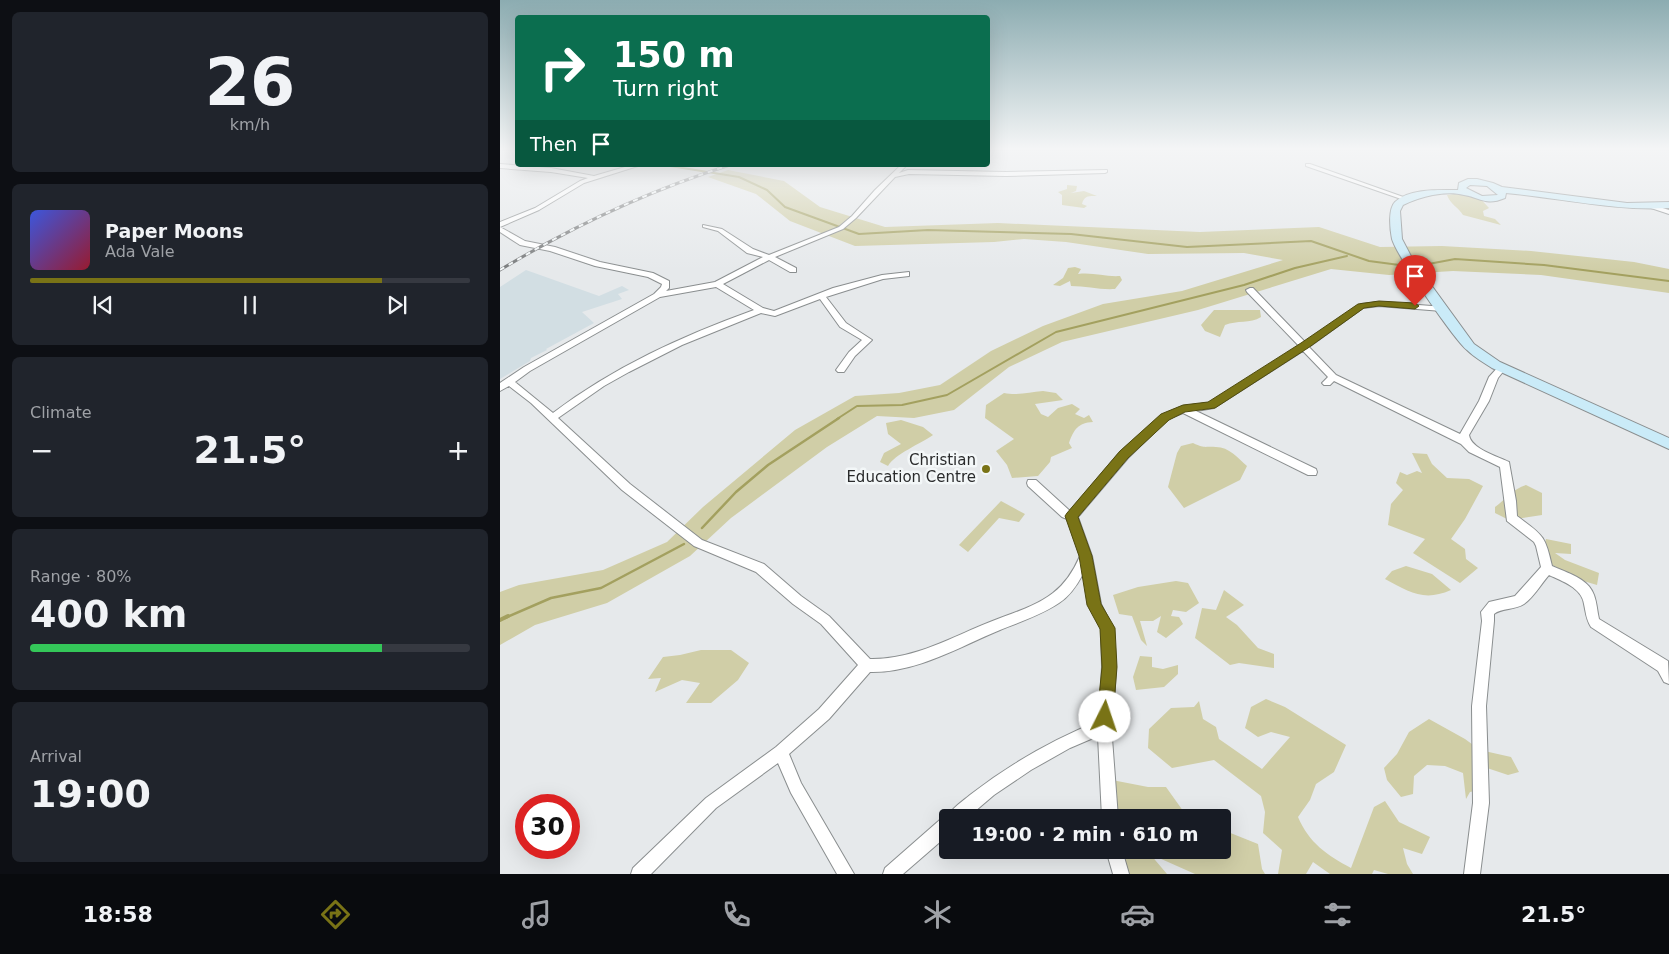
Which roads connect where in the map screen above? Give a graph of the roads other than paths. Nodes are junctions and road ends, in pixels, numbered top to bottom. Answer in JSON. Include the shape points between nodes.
{"nodes":[{"id":1,"x":567,"y":189,"type":"edge"},
{"id":2,"x":880,"y":189,"type":"edge"},
{"id":3,"x":1377,"y":189,"type":"edge"},
{"id":4,"x":1464,"y":189,"type":"edge"},
{"id":5,"x":1501,"y":190,"type":"joint"},
{"id":6,"x":1465,"y":192,"type":"junction"},
{"id":7,"x":1406,"y":199,"type":"junction"},
{"id":8,"x":1669,"y":205,"type":"edge"},
{"id":9,"x":1653,"y":207,"type":"junction"},
{"id":10,"x":1669,"y":212,"type":"edge"},
{"id":11,"x":500,"y":225,"type":"edge"},
{"id":12,"x":705,"y":226,"type":"dead end"},
{"id":13,"x":500,"y":229,"type":"edge"},
{"id":14,"x":769,"y":257,"type":"junction"},
{"id":15,"x":793,"y":270,"type":"dead end"},
{"id":16,"x":906,"y":274,"type":"dead end"},
{"id":17,"x":666,"y":283,"type":"junction"},
{"id":18,"x":717,"y":284,"type":"junction"},
{"id":19,"x":686,"y":289,"type":"junction"},
{"id":20,"x":1250,"y":290,"type":"dead end"},
{"id":21,"x":657,"y":296,"type":"junction"},
{"id":22,"x":822,"y":296,"type":"junction"},
{"id":23,"x":1442,"y":309,"type":"junction"},
{"id":24,"x":760,"y":310,"type":"junction"},
{"id":25,"x":1305,"y":346,"type":"junction"},
{"id":26,"x":1502,"y":368,"type":"junction"},
{"id":27,"x":841,"y":370,"type":"dead end"},
{"id":28,"x":509,"y":382,"type":"junction"},
{"id":29,"x":500,"y":388,"type":"edge"},
{"id":30,"x":1183,"y":409,"type":"junction"},
{"id":31,"x":552,"y":418,"type":"junction"},
{"id":32,"x":1465,"y":440,"type":"junction"},
{"id":33,"x":1669,"y":444,"type":"edge"},
{"id":34,"x":1312,"y":472,"type":"dead end"},
{"id":35,"x":1032,"y":483,"type":"dead end"},
{"id":36,"x":1072,"y":516,"type":"junction"},
{"id":37,"x":1086,"y":556,"type":"junction"},
{"id":38,"x":1547,"y":569,"type":"junction"},
{"id":39,"x":867,"y":665,"type":"junction"},
{"id":40,"x":1669,"y":677,"type":"edge"},
{"id":41,"x":1105,"y":726,"type":"junction"},
{"id":42,"x":781,"y":752,"type":"junction"},
{"id":43,"x":967,"y":809,"type":"edge"},
{"id":44,"x":1110,"y":809,"type":"edge"},
{"id":45,"x":939,"y":832,"type":"edge"},
{"id":46,"x":1117,"y":859,"type":"edge"},
{"id":47,"x":639,"y":874,"type":"edge"},
{"id":48,"x":846,"y":874,"type":"edge"},
{"id":49,"x":891,"y":874,"type":"edge"},
{"id":50,"x":1121,"y":874,"type":"edge"},
{"id":51,"x":1472,"y":874,"type":"edge"}],
"edges":[{"from":1,"to":11,"type":"street","via":[[537,209]]},
{"from":2,"to":14,"type":"street","via":[[848,223]]},
{"from":3,"to":7,"type":"street"},
{"from":4,"to":6,"type":"street"},
{"from":5,"to":6,"type":"street","via":[[1502,196],[1487,199]]},
{"from":5,"to":9,"type":"street"},
{"from":6,"to":7,"type":"street","via":[[1422,193]]},
{"from":7,"to":23,"type":"street","via":[[1395,211],[1397,239]]},
{"from":8,"to":9,"type":"street"},
{"from":9,"to":10,"type":"street"},
{"from":12,"to":14,"type":"street","via":[[720,230],[750,251]]},
{"from":13,"to":17,"type":"street","via":[[523,243],[650,275]]},
{"from":14,"to":15,"type":"street"},
{"from":14,"to":18,"type":"street"},
{"from":16,"to":22,"type":"street","via":[[882,277]]},
{"from":17,"to":19,"type":"street"},
{"from":17,"to":21,"type":"street"},
{"from":18,"to":19,"type":"street"},
{"from":18,"to":24,"type":"street"},
{"from":19,"to":21,"type":"street"},
{"from":20,"to":25,"type":"street"},
{"from":21,"to":28,"type":"street"},
{"from":22,"to":24,"type":"street","via":[[781,313]]},
{"from":22,"to":27,"type":"street","via":[[846,327],[868,340],[852,354]]},
{"from":23,"to":25,"type":"street","via":[[1379,304],[1362,306]]},
{"from":23,"to":26,"type":"street","via":[[1470,347]]},
{"from":24,"to":31,"type":"street","via":[[670,347],[603,381]]},
{"from":25,"to":30,"type":"street","via":[[1211,406]]},
{"from":25,"to":32,"type":"street","via":[[1330,380]]},
{"from":26,"to":32,"type":"street","via":[[1494,377],[1464,435]]},
{"from":26,"to":33,"type":"street"},
{"from":28,"to":29,"type":"street"},
{"from":28,"to":31,"type":"street"},
{"from":30,"to":34,"type":"street"},
{"from":30,"to":36,"type":"street","via":[[1165,417],[1124,454]]},
{"from":31,"to":39,"type":"street","via":[[610,474],[698,544],[760,568],[825,620]]},
{"from":32,"to":38,"type":"street","via":[[1473,449],[1505,465],[1512,518],[1538,539]]},
{"from":35,"to":36,"type":"street"},
{"from":36,"to":37,"type":"street"},
{"from":37,"to":39,"type":"street","via":[[1054,600],[905,660],[876,667]]},
{"from":37,"to":41,"type":"street","via":[[1091,594],[1107,628],[1109,667]]},
{"from":38,"to":40,"type":"street","via":[[1583,588],[1590,598],[1592,620],[1646,654],[1662,666]]},
{"from":38,"to":51,"type":"street","via":[[1521,601],[1513,605],[1493,606],[1487,612],[1479,706],[1481,803]]},
{"from":39,"to":42,"type":"street","via":[[824,714]]},
{"from":41,"to":43,"type":"street","via":[[1070,740]]},
{"from":41,"to":44,"type":"street"},
{"from":42,"to":47,"type":"street","via":[[711,803]]},
{"from":42,"to":48,"type":"street","via":[[796,788]]},
{"from":45,"to":49,"type":"street"},
{"from":46,"to":50,"type":"street"}]}
